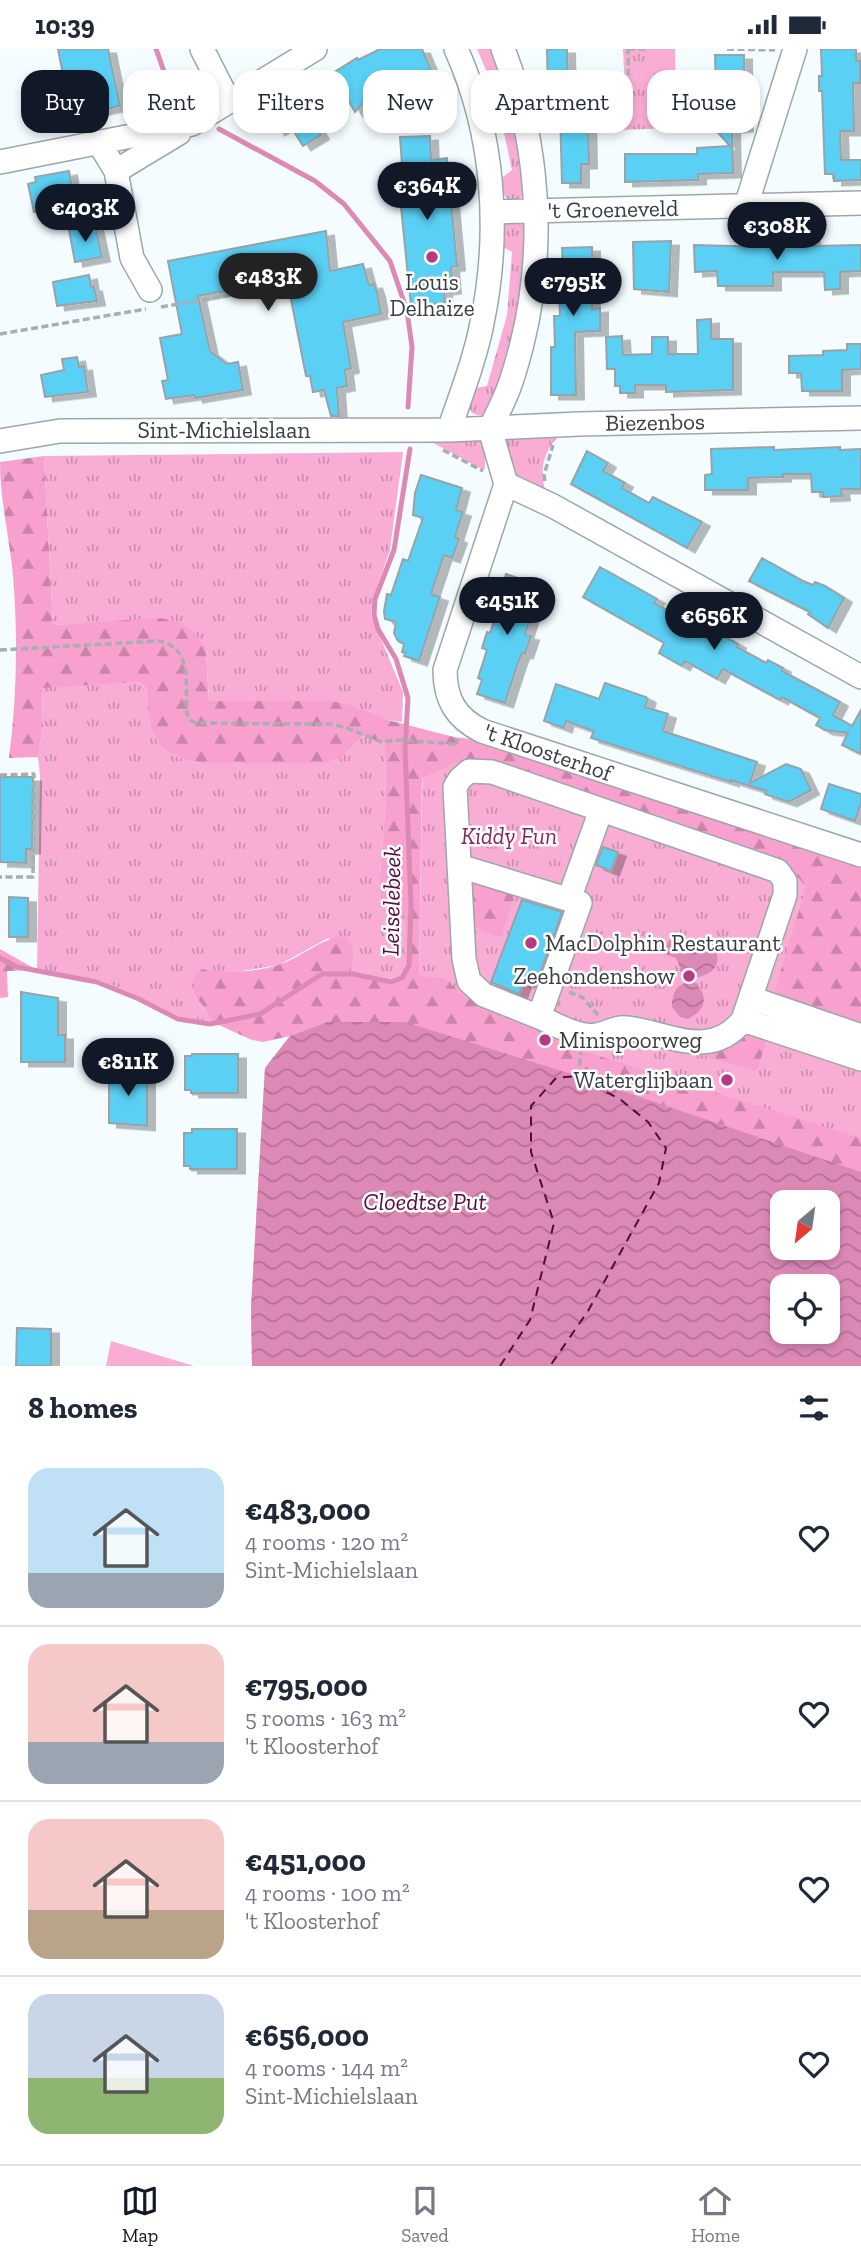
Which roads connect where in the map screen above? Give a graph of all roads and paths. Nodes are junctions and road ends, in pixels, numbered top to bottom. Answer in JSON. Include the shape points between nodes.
{"nodes":[{"id":1,"x":202,"y":49,"type":"edge"},
{"id":2,"x":315,"y":49,"type":"edge"},
{"id":3,"x":456,"y":49,"type":"edge"},
{"id":4,"x":503,"y":49,"type":"edge"},
{"id":5,"x":628,"y":49,"type":"edge"},
{"id":6,"x":649,"y":49,"type":"edge"},
{"id":7,"x":727,"y":49,"type":"edge"},
{"id":8,"x":795,"y":50,"type":"edge"},
{"id":9,"x":510,"y":70,"type":"edge"},
{"id":10,"x":628,"y":70,"type":"edge"},
{"id":11,"x":229,"y":102,"type":"junction"},
{"id":12,"x":219,"y":108,"type":"edge"},
{"id":13,"x":146,"y":133,"type":"edge"},
{"id":14,"x":177,"y":133,"type":"edge"},
{"id":15,"x":526,"y":133,"type":"edge"},
{"id":16,"x":99,"y":142,"type":"junction"},
{"id":17,"x":0,"y":162,"type":"edge"},
{"id":18,"x":116,"y":171,"type":"junction"},
{"id":19,"x":861,"y":204,"type":"edge"},
{"id":20,"x":746,"y":206,"type":"junction"},
{"id":21,"x":536,"y":211,"type":"junction"},
{"id":22,"x":492,"y":212,"type":"junction"},
{"id":23,"x":272,"y":288,"type":"dead end"},
{"id":24,"x":150,"y":290,"type":"dead end"},
{"id":25,"x":0,"y":334,"type":"edge"},
{"id":26,"x":861,"y":418,"type":"edge"},
{"id":27,"x":579,"y":424,"type":"junction"},
{"id":28,"x":490,"y":429,"type":"junction"},
{"id":29,"x":444,"y":439,"type":"junction"},
{"id":30,"x":0,"y":441,"type":"edge"},
{"id":31,"x":506,"y":484,"type":"junction"},
{"id":32,"x":553,"y":506,"type":"junction"},
{"id":33,"x":0,"y":650,"type":"edge"},
{"id":34,"x":861,"y":677,"type":"edge"},
{"id":35,"x":457,"y":714,"type":"junction"},
{"id":36,"x":0,"y":775,"type":"edge"},
{"id":37,"x":601,"y":810,"type":"junction"},
{"id":38,"x":861,"y":855,"type":"edge"},
{"id":39,"x":459,"y":866,"type":"junction"},
{"id":40,"x":0,"y":877,"type":"edge"},
{"id":41,"x":569,"y":899,"type":"junction"},
{"id":42,"x":550,"y":985,"type":"junction"},
{"id":43,"x":751,"y":997,"type":"junction"},
{"id":44,"x":539,"y":1017,"type":"junction"},
{"id":45,"x":743,"y":1020,"type":"junction"},
{"id":46,"x":610,"y":1031,"type":"junction"},
{"id":47,"x":861,"y":1036,"type":"edge"},
{"id":48,"x":861,"y":1059,"type":"edge"}],
"edges":[{"from":1,"to":11,"type":"street"},
{"from":2,"to":11,"type":"street"},
{"from":3,"to":22,"type":"street","via":[[488,153]]},
{"from":4,"to":9,"type":"street"},
{"from":5,"to":6,"type":"path"},
{"from":5,"to":10,"type":"path"},
{"from":7,"to":8,"type":"path"},
{"from":8,"to":20,"type":"street"},
{"from":11,"to":12,"type":"street"},
{"from":13,"to":16,"type":"street"},
{"from":14,"to":18,"type":"street"},
{"from":15,"to":21,"type":"street"},
{"from":16,"to":17,"type":"street"},
{"from":16,"to":18,"type":"street"},
{"from":18,"to":24,"type":"street","via":[[132,258]]},
{"from":19,"to":20,"type":"street","name":"'t Groeneveld"},
{"from":20,"to":21,"type":"street","name":"'t Groeneveld"},
{"from":21,"to":22,"type":"street","name":"'t Groeneveld"},
{"from":21,"to":28,"type":"street","via":[[525,332],[509,388]]},
{"from":22,"to":29,"type":"street","via":[[482,321]]},
{"from":23,"to":25,"type":"path"},
{"from":26,"to":27,"type":"street","name":"Biezenbos"},
{"from":27,"to":28,"type":"street","name":"Biezenbos"},
{"from":27,"to":32,"type":"path","via":[[553,444],[544,475]]},
{"from":28,"to":29,"type":"street","name":"Biezenbos"},
{"from":28,"to":31,"type":"street"},
{"from":29,"to":30,"type":"street","name":"Sint-Michielslaan","via":[[60,431]]},
{"from":29,"to":31,"type":"path"},
{"from":31,"to":32,"type":"street"},
{"from":31,"to":35,"type":"street","name":"'t Kloosterhof","via":[[445,670],[449,701]]},
{"from":32,"to":34,"type":"street"},
{"from":33,"to":35,"type":"path","via":[[170,643],[183,657],[187,713],[196,723],[329,724],[382,742],[457,744]]},
{"from":35,"to":38,"type":"street","name":"'t Kloosterhof","via":[[482,731]]},
{"from":36,"to":40,"type":"path","via":[[34,773],[33,877]]},
{"from":37,"to":39,"type":"street","via":[[492,772],[469,771],[455,787]]},
{"from":37,"to":41,"type":"street"},
{"from":37,"to":43,"type":"street","via":[[778,871],[785,881],[785,895]]},
{"from":39,"to":41,"type":"street"},
{"from":39,"to":44,"type":"street","via":[[469,981],[484,995]]},
{"from":41,"to":42,"type":"street","via":[[580,903]]},
{"from":42,"to":44,"type":"street"},
{"from":42,"to":46,"type":"path","via":[[582,997]]},
{"from":43,"to":45,"type":"street"},
{"from":43,"to":47,"type":"street"},
{"from":44,"to":46,"type":"street","via":[[583,1035]]},
{"from":45,"to":46,"type":"street","via":[[729,1034],[705,1042],[689,1043],[622,1027]]},
{"from":45,"to":48,"type":"street"}]}
